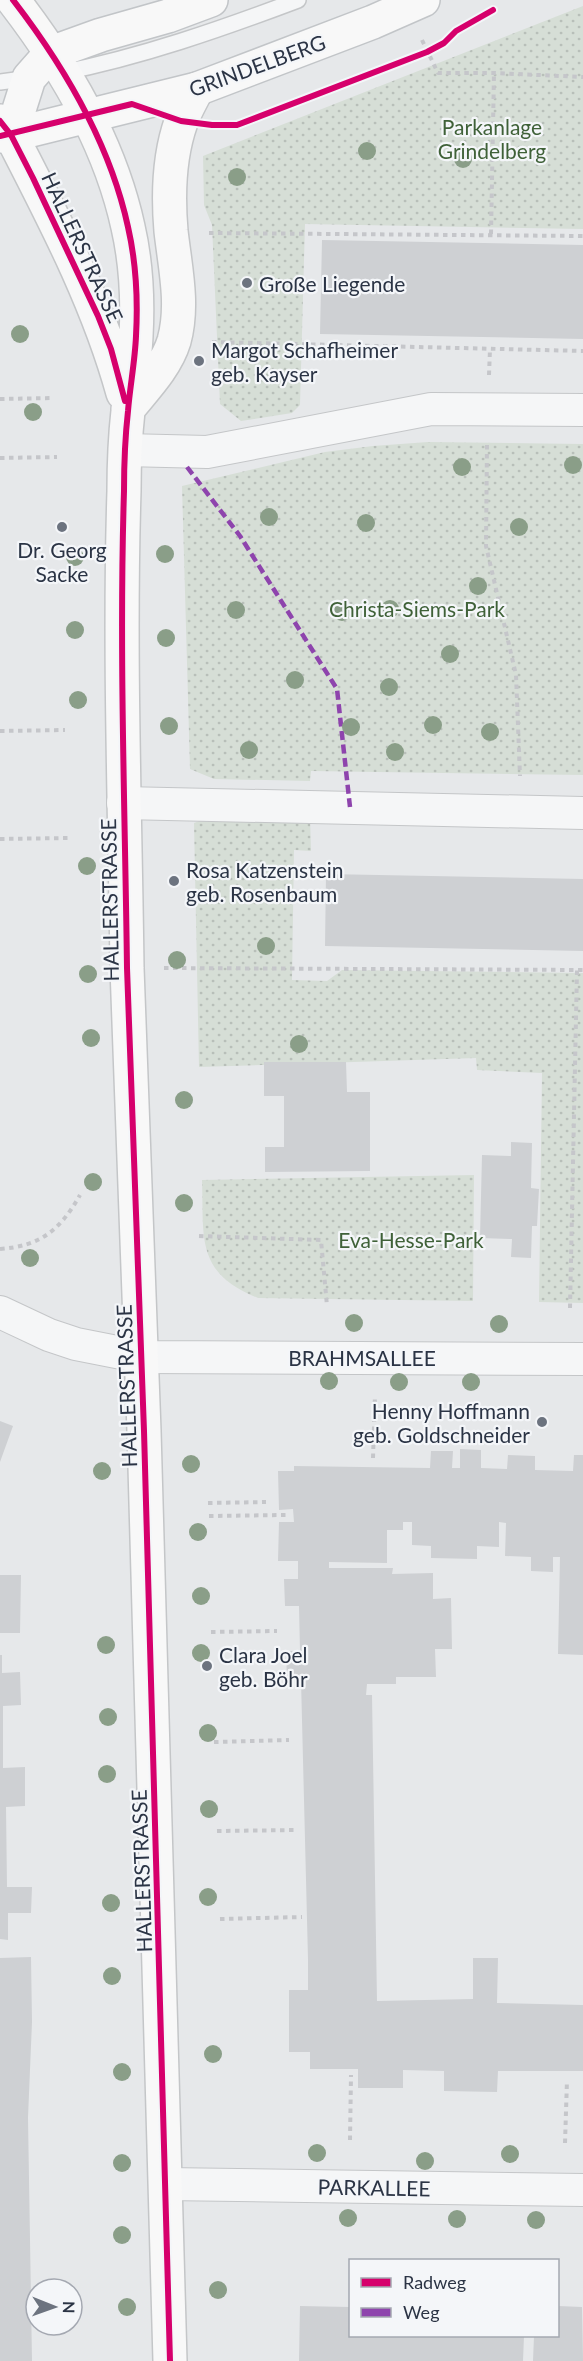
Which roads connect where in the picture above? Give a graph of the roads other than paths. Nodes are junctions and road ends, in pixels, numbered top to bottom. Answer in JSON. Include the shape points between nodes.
{"nodes":[{"id":1,"x":13,"y":0,"type":"edge"},
{"id":2,"x":211,"y":0,"type":"edge"},
{"id":3,"x":298,"y":0,"type":"edge"},
{"id":4,"x":423,"y":0,"type":"edge"},
{"id":5,"x":58,"y":63,"type":"junction"},
{"id":6,"x":15,"y":80,"type":"edge"},
{"id":7,"x":197,"y":89,"type":"junction"},
{"id":8,"x":86,"y":115,"type":"junction"},
{"id":9,"x":4,"y":131,"type":"edge"},
{"id":10,"x":128,"y":409,"type":"junction"},
{"id":11,"x":583,"y":410,"type":"edge"},
{"id":12,"x":125,"y":450,"type":"junction"},
{"id":13,"x":123,"y":803,"type":"junction"},
{"id":14,"x":583,"y":813,"type":"edge"},
{"id":15,"x":0,"y":1312,"type":"edge"},
{"id":16,"x":142,"y":1357,"type":"junction"},
{"id":17,"x":583,"y":1359,"type":"edge"},
{"id":18,"x":165,"y":2184,"type":"junction"},
{"id":19,"x":583,"y":2190,"type":"edge"},
{"id":20,"x":170,"y":2361,"type":"edge"}],
"edges":[{"from":1,"to":5,"type":"main road","name":"HALLERSTRASSE"},
{"from":2,"to":5,"type":"main road","via":[[101,35]]},
{"from":3,"to":5,"type":"lane","via":[[112,61]]},
{"from":4,"to":7,"type":"main road","name":"GRINDELBERG"},
{"from":5,"to":6,"type":"main road"},
{"from":5,"to":8,"type":"main road","name":"HALLERSTRASSE"},
{"from":6,"to":9,"type":"main road"},
{"from":7,"to":8,"type":"main road","name":"GRINDELBERG"},
{"from":7,"to":10,"type":"main road","via":[[181,121],[169,195],[178,290],[174,342],[164,363]]},
{"from":8,"to":9,"type":"main road","name":"GRINDELBERG"},
{"from":8,"to":10,"type":"main road","name":"HALLERSTRASSE","via":[[106,156],[133,253],[136,336]]},
{"from":9,"to":10,"type":"main road","name":"HALLERSTRASSE","via":[[98,316]]},
{"from":10,"to":12,"type":"main road","name":"HALLERSTRASSE"},
{"from":11,"to":12,"type":"street","via":[[431,408],[207,452]]},
{"from":12,"to":13,"type":"main road","name":"HALLERSTRASSE","via":[[121,610]]},
{"from":13,"to":14,"type":"street","name":"HALLERSTRASSE"},
{"from":13,"to":16,"type":"main road","name":"HALLERSTRASSE"},
{"from":15,"to":16,"type":"street","name":"BRAHMSALLEE","via":[[76,1344]]},
{"from":16,"to":17,"type":"street","name":"BRAHMSALLEE"},
{"from":16,"to":18,"type":"main road","name":"HALLERSTRASSE"},
{"from":18,"to":19,"type":"street","name":"PARKALLEE"},
{"from":18,"to":20,"type":"main road","name":"HALLERSTRASSE"}]}
